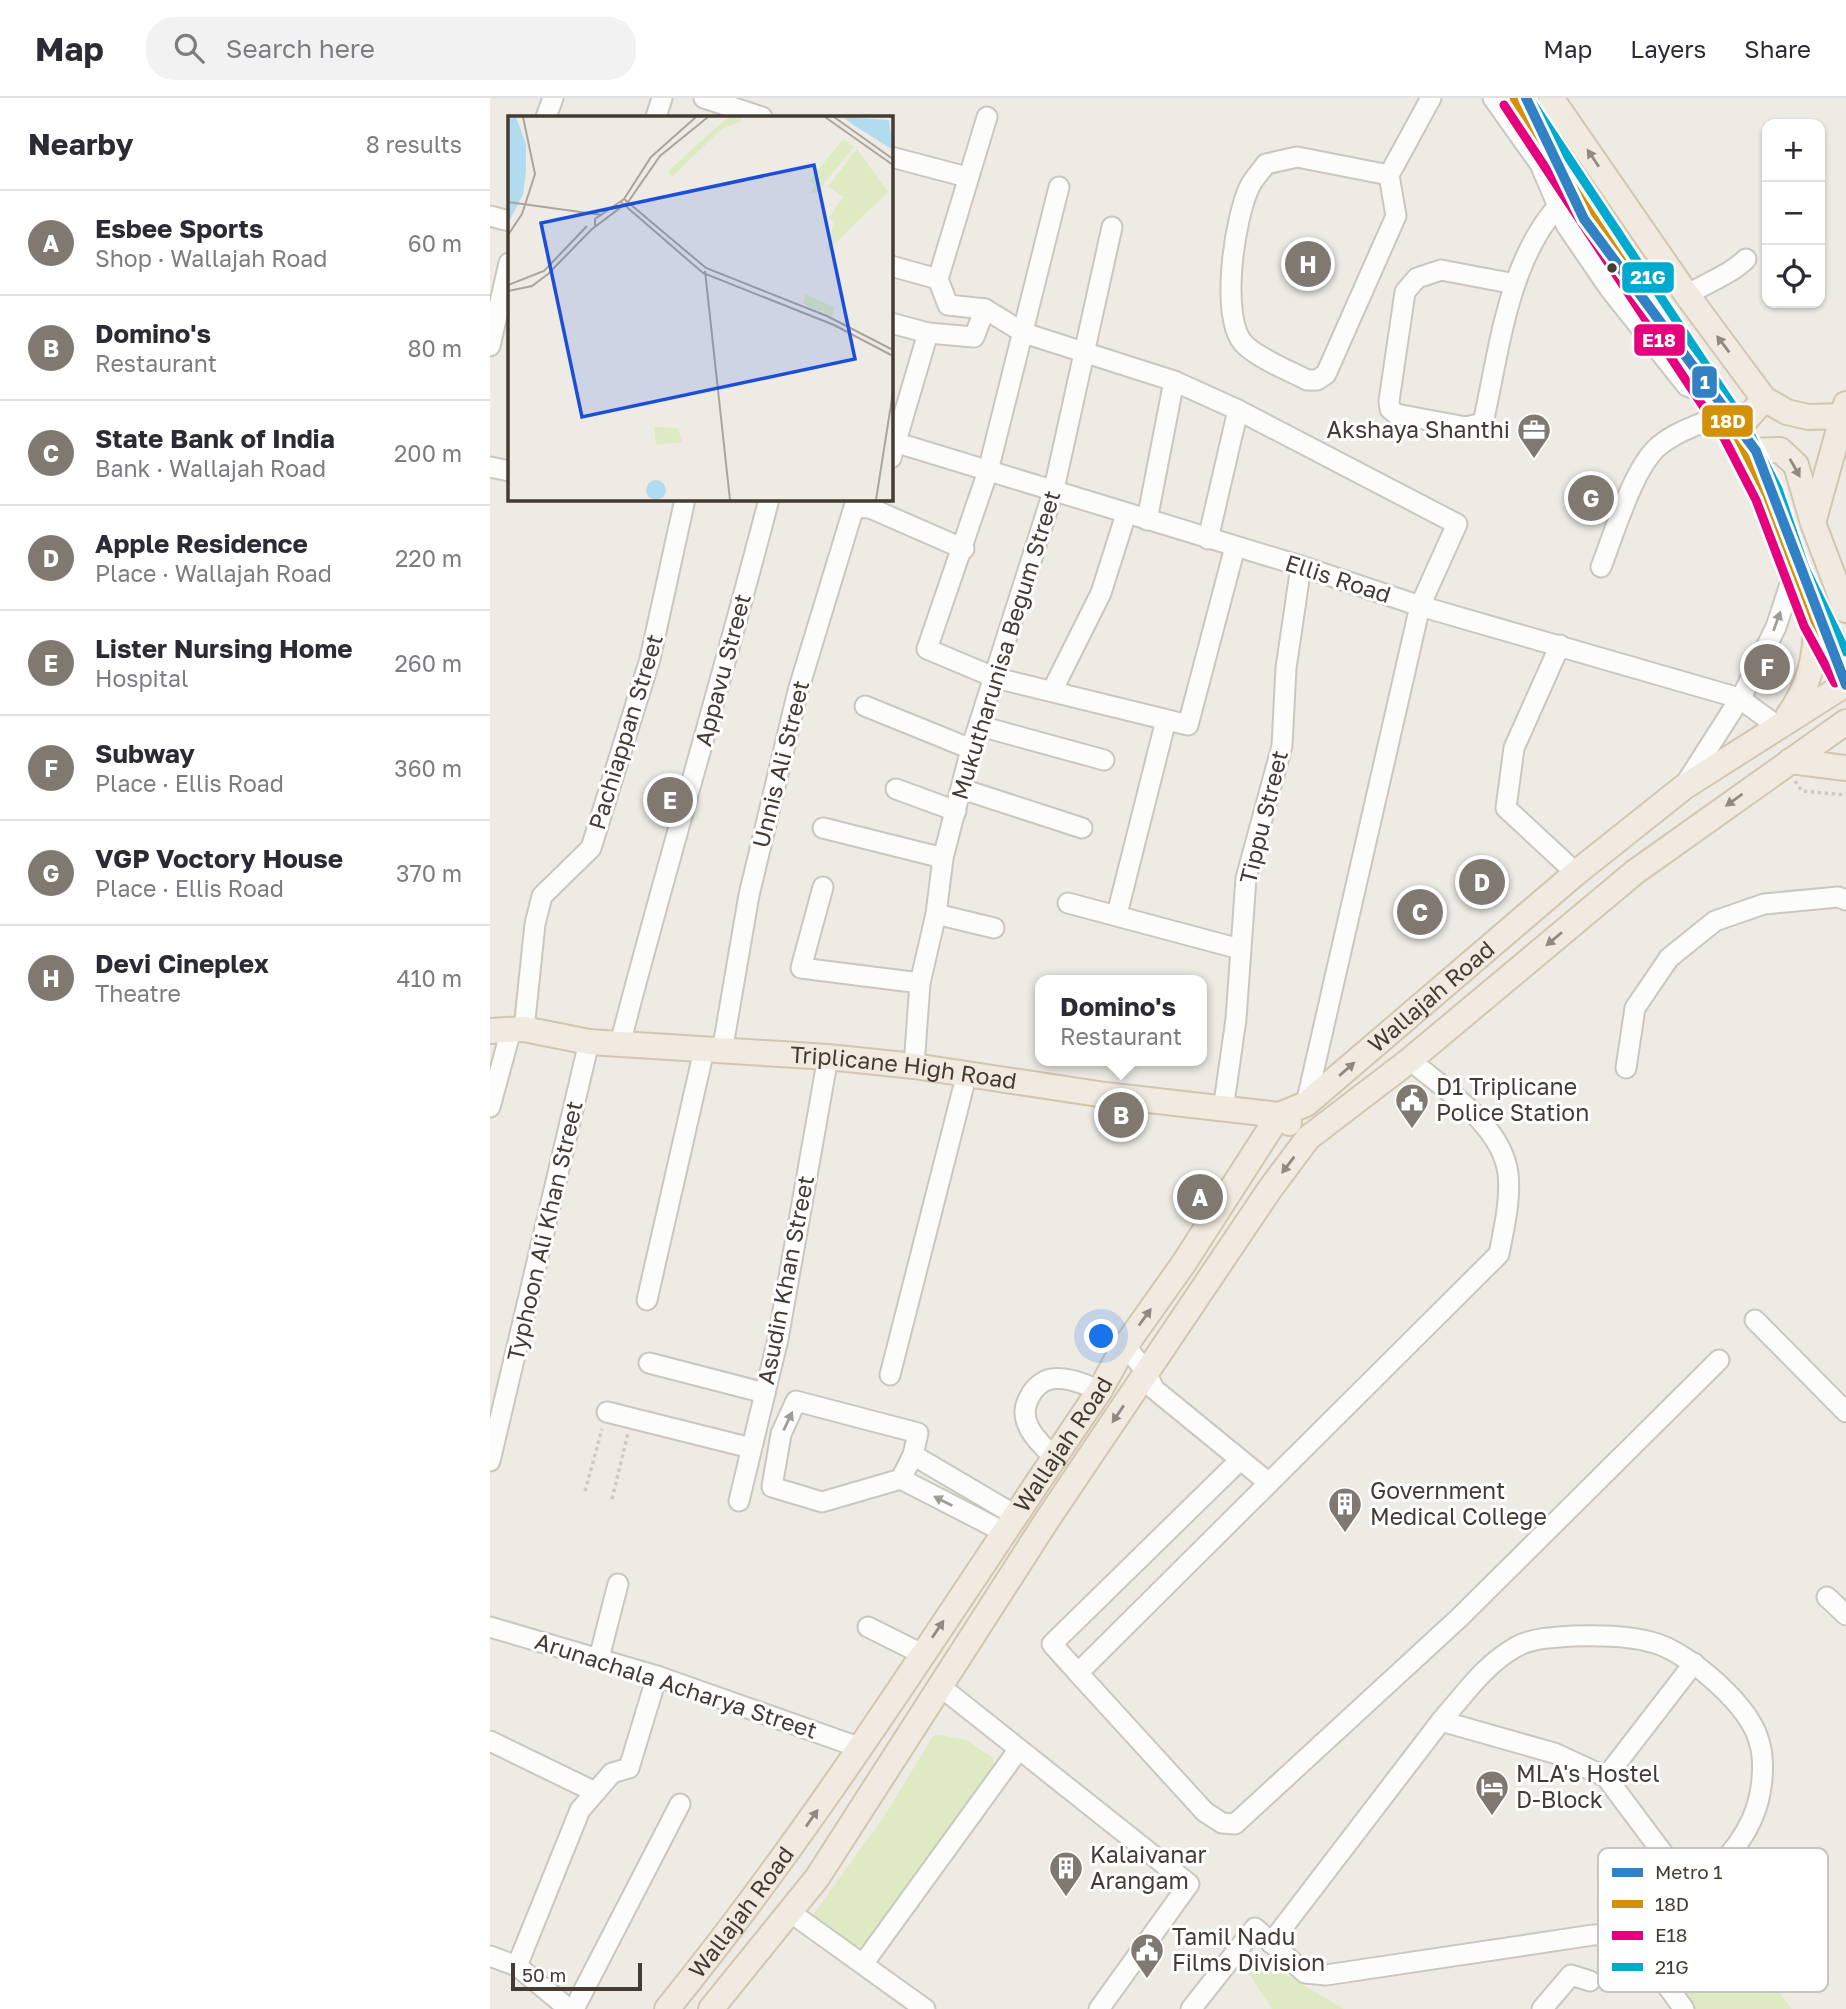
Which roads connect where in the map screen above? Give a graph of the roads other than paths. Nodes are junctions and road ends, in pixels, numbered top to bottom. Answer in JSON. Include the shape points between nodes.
{"nodes":[{"id":1,"x":553,"y":98,"type":"edge"},
{"id":2,"x":662,"y":98,"type":"edge"},
{"id":3,"x":704,"y":98,"type":"edge"},
{"id":4,"x":1431,"y":98,"type":"edge"},
{"id":5,"x":1493,"y":98,"type":"edge"},
{"id":6,"x":1514,"y":98,"type":"edge"},
{"id":7,"x":1552,"y":98,"type":"edge"},
{"id":8,"x":547,"y":116,"type":"edge"},
{"id":9,"x":656,"y":116,"type":"edge"},
{"id":10,"x":759,"y":116,"type":"edge"},
{"id":11,"x":987,"y":117,"type":"dead end"},
{"id":12,"x":892,"y":157,"type":"edge"},
{"id":13,"x":1389,"y":176,"type":"junction"},
{"id":14,"x":967,"y":177,"type":"junction"},
{"id":15,"x":1059,"y":187,"type":"dead end"},
{"id":16,"x":1566,"y":196,"type":"junction"},
{"id":17,"x":490,"y":216,"type":"edge"},
{"id":18,"x":508,"y":221,"type":"edge"},
{"id":19,"x":1112,"y":227,"type":"dead end"},
{"id":20,"x":1746,"y":259,"type":"dead end"},
{"id":21,"x":892,"y":266,"type":"edge"},
{"id":22,"x":508,"y":269,"type":"edge"},
{"id":23,"x":938,"y":279,"type":"junction"},
{"id":24,"x":1515,"y":284,"type":"junction"},
{"id":25,"x":1687,"y":295,"type":"junction"},
{"id":26,"x":985,"y":309,"type":"junction"},
{"id":27,"x":892,"y":324,"type":"edge"},
{"id":28,"x":498,"y":327,"type":"edge"},
{"id":29,"x":929,"y":333,"type":"junction"},
{"id":30,"x":1024,"y":333,"type":"junction"},
{"id":31,"x":490,"y":346,"type":"edge"},
{"id":32,"x":1084,"y":354,"type":"junction"},
{"id":33,"x":1174,"y":381,"type":"junction"},
{"id":34,"x":1763,"y":399,"type":"junction"},
{"id":35,"x":1238,"y":410,"type":"junction"},
{"id":36,"x":1844,"y":410,"type":"edge"},
{"id":37,"x":1729,"y":423,"type":"junction"},
{"id":38,"x":893,"y":447,"type":"edge"},
{"id":39,"x":1841,"y":447,"type":"edge"},
{"id":40,"x":490,"y":467,"type":"edge"},
{"id":41,"x":508,"y":471,"type":"edge"},
{"id":42,"x":988,"y":471,"type":"junction"},
{"id":43,"x":1054,"y":489,"type":"junction"},
{"id":44,"x":685,"y":500,"type":"edge"},
{"id":45,"x":769,"y":500,"type":"edge"},
{"id":46,"x":872,"y":503,"type":"edge"},
{"id":47,"x":1126,"y":514,"type":"junction"},
{"id":48,"x":1147,"y":520,"type":"junction"},
{"id":49,"x":1814,"y":523,"type":"junction"},
{"id":50,"x":1208,"y":539,"type":"junction"},
{"id":51,"x":1235,"y":547,"type":"junction"},
{"id":52,"x":964,"y":549,"type":"junction"},
{"id":53,"x":1301,"y":566,"type":"junction"},
{"id":54,"x":1601,"y":567,"type":"dead end"},
{"id":55,"x":1794,"y":572,"type":"junction"},
{"id":56,"x":1420,"y":606,"type":"junction"},
{"id":57,"x":1846,"y":610,"type":"edge"},
{"id":58,"x":1815,"y":621,"type":"junction"},
{"id":59,"x":1560,"y":645,"type":"junction"},
{"id":60,"x":1846,"y":677,"type":"edge"},
{"id":61,"x":996,"y":678,"type":"junction"},
{"id":62,"x":1846,"y":684,"type":"edge"},
{"id":63,"x":1052,"y":691,"type":"junction"},
{"id":64,"x":1739,"y":698,"type":"junction"},
{"id":65,"x":865,"y":706,"type":"dead end"},
{"id":66,"x":1166,"y":720,"type":"junction"},
{"id":67,"x":1846,"y":722,"type":"edge"},
{"id":68,"x":980,"y":726,"type":"junction"},
{"id":69,"x":1780,"y":728,"type":"junction"},
{"id":70,"x":971,"y":749,"type":"junction"},
{"id":71,"x":1104,"y":761,"type":"dead end"},
{"id":72,"x":1790,"y":761,"type":"junction"},
{"id":73,"x":1846,"y":768,"type":"edge"},
{"id":74,"x":1684,"y":787,"type":"junction"},
{"id":75,"x":896,"y":789,"type":"dead end"},
{"id":76,"x":962,"y":789,"type":"junction"},
{"id":77,"x":956,"y":811,"type":"junction"},
{"id":78,"x":823,"y":828,"type":"dead end"},
{"id":79,"x":1082,"y":828,"type":"dead end"},
{"id":80,"x":943,"y":858,"type":"junction"},
{"id":81,"x":1576,"y":873,"type":"junction"},
{"id":82,"x":822,"y":887,"type":"dead end"},
{"id":83,"x":1846,"y":900,"type":"edge"},
{"id":84,"x":1068,"y":903,"type":"dead end"},
{"id":85,"x":936,"y":914,"type":"junction"},
{"id":86,"x":1117,"y":914,"type":"junction"},
{"id":87,"x":994,"y":928,"type":"dead end"},
{"id":88,"x":1240,"y":949,"type":"junction"},
{"id":89,"x":920,"y":983,"type":"junction"},
{"id":90,"x":508,"y":1030,"type":"edge"},
{"id":91,"x":589,"y":1042,"type":"junction"},
{"id":92,"x":620,"y":1044,"type":"junction"},
{"id":93,"x":713,"y":1051,"type":"junction"},
{"id":94,"x":828,"y":1057,"type":"junction"},
{"id":95,"x":1410,"y":1060,"type":"junction"},
{"id":96,"x":914,"y":1066,"type":"junction"},
{"id":97,"x":1626,"y":1068,"type":"dead end"},
{"id":98,"x":967,"y":1073,"type":"junction"},
{"id":99,"x":1306,"y":1104,"type":"junction"},
{"id":100,"x":490,"y":1107,"type":"edge"},
{"id":101,"x":1223,"y":1110,"type":"junction"},
{"id":102,"x":1279,"y":1115,"type":"junction"},
{"id":103,"x":1308,"y":1138,"type":"junction"},
{"id":104,"x":647,"y":1300,"type":"dead end"},
{"id":105,"x":1755,"y":1320,"type":"dead end"},
{"id":106,"x":1125,"y":1345,"type":"junction"},
{"id":107,"x":1719,"y":1360,"type":"dead end"},
{"id":108,"x":649,"y":1363,"type":"dead end"},
{"id":109,"x":1146,"y":1372,"type":"junction"},
{"id":110,"x":890,"y":1375,"type":"dead end"},
{"id":111,"x":1100,"y":1390,"type":"junction"},
{"id":112,"x":765,"y":1393,"type":"junction"},
{"id":113,"x":607,"y":1412,"type":"road end"},
{"id":114,"x":1846,"y":1412,"type":"edge"},
{"id":115,"x":751,"y":1448,"type":"junction"},
{"id":116,"x":913,"y":1455,"type":"junction"},
{"id":117,"x":1054,"y":1457,"type":"junction"},
{"id":118,"x":490,"y":1461,"type":"edge"},
{"id":119,"x":1239,"y":1461,"type":"junction"},
{"id":120,"x":901,"y":1479,"type":"junction"},
{"id":121,"x":1269,"y":1483,"type":"junction"},
{"id":122,"x":739,"y":1501,"type":"dead end"},
{"id":123,"x":1009,"y":1523,"type":"junction"},
{"id":124,"x":618,"y":1584,"type":"dead end"},
{"id":125,"x":1827,"y":1597,"type":"dead end"},
{"id":126,"x":1846,"y":1615,"type":"edge"},
{"id":127,"x":490,"y":1627,"type":"edge"},
{"id":128,"x":868,"y":1627,"type":"dead end"},
{"id":129,"x":922,"y":1654,"type":"junction"},
{"id":130,"x":599,"y":1658,"type":"junction"},
{"id":131,"x":1694,"y":1663,"type":"junction"},
{"id":132,"x":1078,"y":1673,"type":"junction"},
{"id":133,"x":657,"y":1676,"type":"junction"},
{"id":134,"x":941,"y":1687,"type":"junction"},
{"id":135,"x":1441,"y":1721,"type":"junction"},
{"id":136,"x":490,"y":1741,"type":"edge"},
{"id":137,"x":861,"y":1748,"type":"junction"},
{"id":138,"x":1020,"y":1749,"type":"junction"},
{"id":139,"x":1606,"y":1777,"type":"junction"},
{"id":140,"x":595,"y":1792,"type":"junction"},
{"id":141,"x":681,"y":1804,"type":"dead end"},
{"id":142,"x":1659,"y":1848,"type":"edge"},
{"id":143,"x":1735,"y":1848,"type":"edge"},
{"id":144,"x":790,"y":1912,"type":"junction"},
{"id":145,"x":1598,"y":1935,"type":"edge"},
{"id":146,"x":1271,"y":1943,"type":"junction"},
{"id":147,"x":490,"y":1956,"type":"edge"},
{"id":148,"x":863,"y":1964,"type":"junction"},
{"id":149,"x":517,"y":1966,"type":"junction"},
{"id":150,"x":1590,"y":1981,"type":"dead end"},
{"id":151,"x":1672,"y":1992,"type":"edge"},
{"id":152,"x":572,"y":2009,"type":"edge"},
{"id":153,"x":667,"y":2009,"type":"edge"},
{"id":154,"x":711,"y":2009,"type":"edge"},
{"id":155,"x":925,"y":2009,"type":"edge"},
{"id":156,"x":1099,"y":2009,"type":"edge"},
{"id":157,"x":1191,"y":2009,"type":"edge"},
{"id":158,"x":1542,"y":2009,"type":"edge"},
{"id":159,"x":1684,"y":2009,"type":"edge"}],
"edges":[{"from":1,"to":8,"type":"street"},
{"from":2,"to":9,"type":"street"},
{"from":3,"to":10,"type":"street"},
{"from":4,"to":13,"type":"street"},
{"from":5,"to":16,"type":"street"},
{"from":6,"to":16,"type":"main road"},
{"from":25,"to":7,"type":"main road","one_way":true},
{"from":11,"to":14,"type":"street"},
{"from":12,"to":14,"type":"street"},
{"from":13,"to":13,"type":"street","via":[[1396,216],[1326,374],[1307,380],[1245,346],[1237,334],[1232,308],[1236,227],[1250,186],[1266,164],[1297,157]]},
{"from":14,"to":23,"type":"street"},
{"from":15,"to":30,"type":"street"},
{"from":16,"to":24,"type":"street","via":[[1539,226]]},
{"from":16,"to":37,"type":"main road"},
{"from":17,"to":18,"type":"street"},
{"from":19,"to":32,"type":"street","name":"Mukutharunisa Begum Street"},
{"from":20,"to":25,"type":"street","via":[[1735,271]]},
{"from":21,"to":23,"type":"street"},
{"from":22,"to":28,"type":"street"},
{"from":23,"to":26,"type":"street","via":[[948,305]]},
{"from":24,"to":24,"type":"street","via":[[1483,422],[1466,427],[1390,409],[1405,292],[1417,278],[1441,270]]},
{"from":34,"to":25,"type":"main road","one_way":true},
{"from":26,"to":29,"type":"street","via":[[974,337]]},
{"from":26,"to":30,"type":"street"},
{"from":27,"to":29,"type":"street"},
{"from":28,"to":31,"type":"street"},
{"from":29,"to":38,"type":"street"},
{"from":30,"to":32,"type":"street"},
{"from":30,"to":42,"type":"street"},
{"from":32,"to":33,"type":"street"},
{"from":32,"to":43,"type":"street","name":"Mukutharunisa Begum Street"},
{"from":33,"to":35,"type":"street"},
{"from":33,"to":48,"type":"street"},
{"from":34,"to":36,"type":"main road","via":[[1797,414]]},
{"from":34,"to":37,"type":"main road"},
{"from":35,"to":50,"type":"street"},
{"from":35,"to":56,"type":"street","via":[[1457,524]]},
{"from":36,"to":39,"type":"main road"},
{"from":37,"to":49,"type":"main road","one_way":true,"via":[[1780,450],[1796,465]]},
{"from":37,"to":54,"type":"street","via":[[1668,440],[1643,462]]},
{"from":37,"to":55,"type":"main road","via":[[1767,495]]},
{"from":38,"to":42,"type":"street","name":"Ellis Road"},
{"from":39,"to":49,"type":"main road"},
{"from":40,"to":41,"type":"street"},
{"from":42,"to":43,"type":"street","name":"Ellis Road"},
{"from":42,"to":52,"type":"street"},
{"from":43,"to":47,"type":"street","name":"Ellis Road"},
{"from":43,"to":61,"type":"street","name":"Mukutharunisa Begum Street"},
{"from":44,"to":90,"type":"street","name":"Pachiappan Street","via":[[650,659],[591,848],[542,896]]},
{"from":45,"to":92,"type":"street","name":"Appavu Street"},
{"from":46,"to":52,"type":"street"},
{"from":46,"to":93,"type":"street","name":"Unnis Ali Street","via":[[854,507],[798,691]]},
{"from":47,"to":48,"type":"street","name":"Ellis Road"},
{"from":47,"to":63,"type":"street","via":[[1101,593]]},
{"from":48,"to":50,"type":"street","name":"Ellis Road"},
{"from":49,"to":57,"type":"main road"},
{"from":50,"to":51,"type":"street","name":"Ellis Road"},
{"from":51,"to":53,"type":"street","name":"Ellis Road"},
{"from":51,"to":66,"type":"street","via":[[1188,726]]},
{"from":52,"to":61,"type":"street","via":[[927,649]]},
{"from":53,"to":56,"type":"street","name":"Ellis Road"},
{"from":53,"to":88,"type":"street","name":"Tippu Street","via":[[1286,668],[1282,746],[1246,878]]},
{"from":55,"to":58,"type":"main road"},
{"from":64,"to":55,"type":"street","one_way":true,"via":[[1776,627]]},
{"from":56,"to":59,"type":"street","name":"Ellis Road"},
{"from":56,"to":99,"type":"street"},
{"from":58,"to":60,"type":"main road"},
{"from":58,"to":69,"type":"main road","via":[[1816,648],[1805,692]]},
{"from":59,"to":64,"type":"street","name":"Ellis Road"},
{"from":59,"to":81,"type":"street","via":[[1514,748],[1506,808]]},
{"from":61,"to":63,"type":"street"},
{"from":61,"to":68,"type":"street","name":"Mukutharunisa Begum Street"},
{"from":62,"to":69,"type":"main road","name":"Wallajah Road"},
{"from":63,"to":66,"type":"street"},
{"from":64,"to":69,"type":"street","name":"Ellis Road"},
{"from":64,"to":74,"type":"street"},
{"from":65,"to":70,"type":"street"},
{"from":66,"to":86,"type":"street"},
{"from":67,"to":72,"type":"main road","name":"Wallajah Road"},
{"from":68,"to":70,"type":"street","name":"Mukutharunisa Begum Street"},
{"from":68,"to":71,"type":"street"},
{"from":69,"to":74,"type":"main road","name":"Wallajah Road"},
{"from":70,"to":76,"type":"street","name":"Mukutharunisa Begum Street"},
{"from":72,"to":73,"type":"main road"},
{"from":72,"to":95,"type":"main road","name":"Wallajah Road","one_way":true,"via":[[1635,872]]},
{"from":74,"to":81,"type":"main road","name":"Wallajah Road"},
{"from":75,"to":77,"type":"street"},
{"from":76,"to":77,"type":"street","name":"Mukutharunisa Begum Street"},
{"from":76,"to":79,"type":"street"},
{"from":77,"to":80,"type":"street","name":"Mukutharunisa Begum Street"},
{"from":78,"to":80,"type":"street"},
{"from":80,"to":85,"type":"street","name":"Mukutharunisa Begum Street"},
{"from":99,"to":81,"type":"main road","name":"Wallajah Road","one_way":true},
{"from":82,"to":89,"type":"street","via":[[801,968]]},
{"from":83,"to":97,"type":"street","via":[[1765,904],[1715,921],[1670,958],[1636,1008]]},
{"from":84,"to":86,"type":"street"},
{"from":85,"to":87,"type":"street"},
{"from":85,"to":89,"type":"street","name":"Mukutharunisa Begum Street"},
{"from":86,"to":88,"type":"street"},
{"from":88,"to":101,"type":"street","name":"Tippu Street"},
{"from":89,"to":96,"type":"street","name":"Mukutharunisa Begum Street"},
{"from":90,"to":91,"type":"main road","name":"Triplicane High Road"},
{"from":90,"to":100,"type":"street","name":"Pachiappan Street"},
{"from":91,"to":92,"type":"main road","name":"Triplicane High Road"},
{"from":91,"to":118,"type":"street","name":"Typhoon Ali Khan Street"},
{"from":92,"to":93,"type":"main road","name":"Triplicane High Road"},
{"from":93,"to":94,"type":"main road","name":"Triplicane High Road"},
{"from":93,"to":104,"type":"street"},
{"from":94,"to":96,"type":"main road","name":"Triplicane High Road"},
{"from":94,"to":112,"type":"street","name":"Asudin Khan Street"},
{"from":95,"to":103,"type":"main road","name":"Wallajah Road"},
{"from":95,"to":121,"type":"street","via":[[1475,1115],[1494,1139],[1508,1172],[1499,1254]]},
{"from":96,"to":98,"type":"main road","name":"Triplicane High Road"},
{"from":98,"to":101,"type":"main road","name":"Triplicane High Road"},
{"from":98,"to":110,"type":"street"},
{"from":99,"to":102,"type":"main road","name":"Wallajah Road"},
{"from":101,"to":102,"type":"main road","name":"Triplicane High Road"},
{"from":102,"to":103,"type":"main road"},
{"from":106,"to":102,"type":"main road","name":"Wallajah Road","one_way":true},
{"from":103,"to":109,"type":"main road","name":"Wallajah Road","one_way":true},
{"from":105,"to":114,"type":"street"},
{"from":106,"to":109,"type":"street"},
{"from":106,"to":111,"type":"main road","name":"Wallajah Road"},
{"from":107,"to":132,"type":"street","via":[[1459,1618],[1236,1824],[1222,1823],[1205,1812]]},
{"from":108,"to":112,"type":"street"},
{"from":109,"to":119,"type":"street","via":[[1154,1389]]},
{"from":109,"to":134,"type":"main road","name":"Wallajah Road","one_way":true},
{"from":111,"to":117,"type":"main road","name":"Wallajah Road"},
{"from":111,"to":117,"type":"street","via":[[1062,1379],[1049,1379],[1034,1388],[1026,1402],[1026,1422]]},
{"from":112,"to":115,"type":"street","name":"Asudin Khan Street"},
{"from":113,"to":115,"type":"street"},
{"from":115,"to":122,"type":"street","name":"Asudin Khan Street"},
{"from":116,"to":120,"type":"street"},
{"from":120,"to":116,"type":"street","one_way":true,"via":[[822,1502],[772,1487],[782,1434],[796,1402],[918,1433]]},
{"from":116,"to":123,"type":"street"},
{"from":117,"to":123,"type":"main road","name":"Wallajah Road"},
{"from":119,"to":121,"type":"street"},
{"from":119,"to":132,"type":"street","via":[[1052,1644]]},
{"from":123,"to":120,"type":"street","one_way":true},
{"from":121,"to":132,"type":"street"},
{"from":129,"to":123,"type":"main road","name":"Wallajah Road","one_way":true},
{"from":124,"to":130,"type":"street"},
{"from":125,"to":126,"type":"street"},
{"from":127,"to":130,"type":"street","name":"Arunachala Acharya Street"},
{"from":128,"to":129,"type":"street"},
{"from":129,"to":137,"type":"main road","name":"Wallajah Road"},
{"from":130,"to":133,"type":"street","name":"Arunachala Acharya Street"},
{"from":131,"to":135,"type":"street","via":[[1657,1644],[1601,1634],[1518,1645],[1492,1663]]},
{"from":131,"to":139,"type":"street"},
{"from":131,"to":143,"type":"street","via":[[1731,1696],[1759,1740],[1763,1777],[1753,1818]]},
{"from":133,"to":137,"type":"street","name":"Arunachala Acharya Street"},
{"from":133,"to":140,"type":"street","via":[[629,1768],[612,1773]]},
{"from":134,"to":138,"type":"street"},
{"from":134,"to":144,"type":"main road","name":"Wallajah Road"},
{"from":135,"to":139,"type":"street","via":[[1554,1753]]},
{"from":135,"to":146,"type":"street"},
{"from":136,"to":140,"type":"street"},
{"from":153,"to":137,"type":"main road","name":"Wallajah Road","one_way":true,"via":[[744,1914]]},
{"from":138,"to":148,"type":"street"},
{"from":138,"to":156,"type":"street","via":[[1189,1884]]},
{"from":139,"to":142,"type":"street"},
{"from":140,"to":149,"type":"street","via":[[580,1810]]},
{"from":141,"to":152,"type":"street"},
{"from":144,"to":148,"type":"street"},
{"from":144,"to":154,"type":"main road","name":"Wallajah Road"},
{"from":145,"to":146,"type":"street","via":[[1326,1975],[1305,1973]]},
{"from":146,"to":157,"type":"street","via":[[1255,1928]]},
{"from":147,"to":149,"type":"street"},
{"from":148,"to":155,"type":"street"},
{"from":149,"to":152,"type":"street"},
{"from":150,"to":158,"type":"street","via":[[1571,1975]]},
{"from":151,"to":159,"type":"street"}]}
